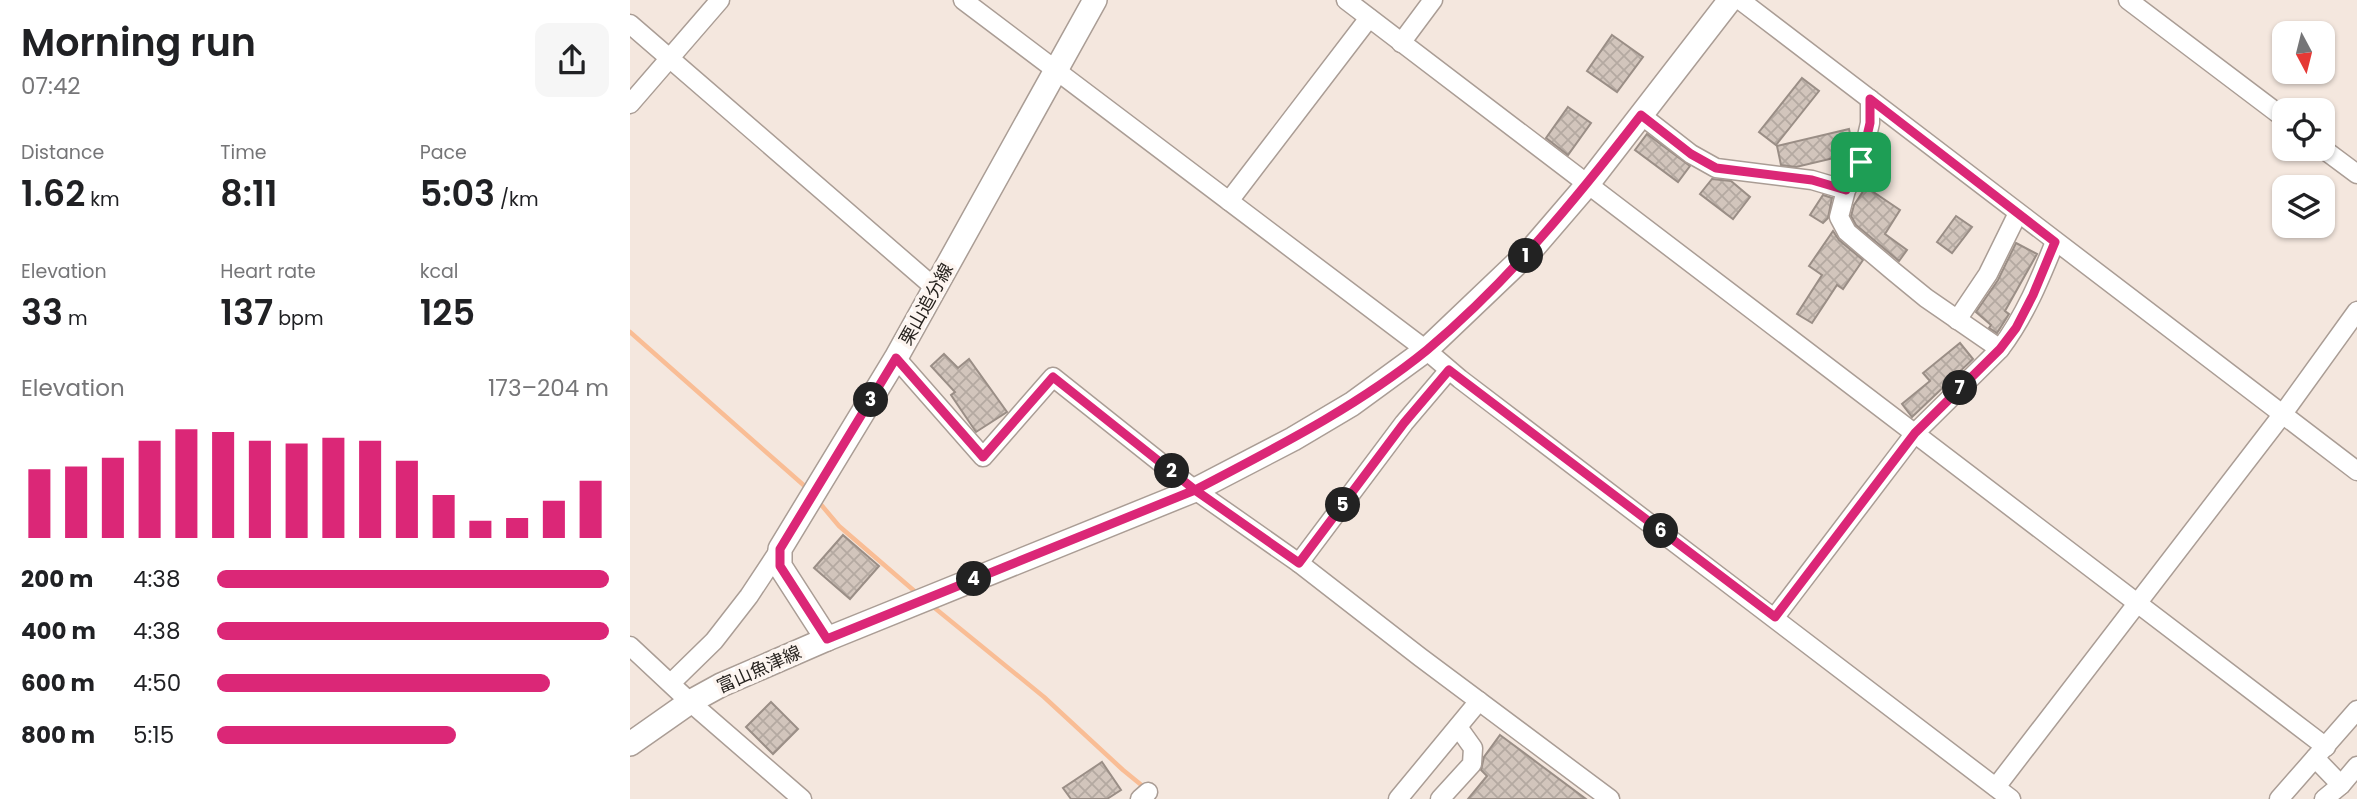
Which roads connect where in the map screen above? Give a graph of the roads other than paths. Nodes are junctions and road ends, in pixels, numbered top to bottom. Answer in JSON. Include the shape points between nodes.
{"nodes":[{"id":1,"x":720,"y":0,"type":"edge"},
{"id":2,"x":963,"y":0,"type":"edge"},
{"id":3,"x":1095,"y":0,"type":"edge"},
{"id":4,"x":1346,"y":0,"type":"edge"},
{"id":5,"x":1433,"y":0,"type":"edge"},
{"id":6,"x":1730,"y":0,"type":"edge"},
{"id":7,"x":1740,"y":0,"type":"edge"},
{"id":8,"x":2128,"y":0,"type":"edge"},
{"id":9,"x":1369,"y":18,"type":"junction"},
{"id":10,"x":630,"y":24,"type":"edge"},
{"id":11,"x":1401,"y":43,"type":"junction"},
{"id":12,"x":670,"y":58,"type":"junction"},
{"id":13,"x":1056,"y":70,"type":"junction"},
{"id":14,"x":1870,"y":99,"type":"junction"},
{"id":15,"x":630,"y":104,"type":"edge"},
{"id":16,"x":2272,"y":109,"type":"edge"},
{"id":17,"x":1641,"y":115,"type":"junction"},
{"id":18,"x":2335,"y":158,"type":"edge"},
{"id":19,"x":2357,"y":174,"type":"edge"},
{"id":20,"x":1587,"y":185,"type":"junction"},
{"id":21,"x":1846,"y":190,"type":"junction"},
{"id":22,"x":1229,"y":201,"type":"junction"},
{"id":23,"x":2018,"y":213,"type":"junction"},
{"id":24,"x":2055,"y":242,"type":"junction"},
{"id":25,"x":935,"y":288,"type":"junction"},
{"id":26,"x":2357,"y":311,"type":"edge"},
{"id":27,"x":1957,"y":320,"type":"junction"},
{"id":28,"x":2000,"y":349,"type":"junction"},
{"id":29,"x":1426,"y":350,"type":"junction"},
{"id":30,"x":896,"y":358,"type":"junction"},
{"id":31,"x":1449,"y":370,"type":"junction"},
{"id":32,"x":2281,"y":415,"type":"junction"},
{"id":33,"x":1915,"y":433,"type":"junction"},
{"id":34,"x":2357,"y":471,"type":"edge"},
{"id":35,"x":1195,"y":490,"type":"junction"},
{"id":36,"x":780,"y":549,"type":"junction"},
{"id":37,"x":1299,"y":563,"type":"junction"},
{"id":38,"x":2137,"y":602,"type":"junction"},
{"id":39,"x":1775,"y":617,"type":"junction"},
{"id":40,"x":827,"y":639,"type":"junction"},
{"id":41,"x":630,"y":646,"type":"edge"},
{"id":42,"x":670,"y":683,"type":"junction"},
{"id":43,"x":1479,"y":701,"type":"junction"},
{"id":44,"x":690,"y":702,"type":"junction"},
{"id":45,"x":2357,"y":710,"type":"edge"},
{"id":46,"x":1458,"y":727,"type":"junction"},
{"id":47,"x":630,"y":744,"type":"edge"},
{"id":48,"x":2320,"y":752,"type":"junction"},
{"id":49,"x":2357,"y":766,"type":"edge"},
{"id":50,"x":2341,"y":785,"type":"junction"},
{"id":51,"x":1996,"y":787,"type":"junction"},
{"id":52,"x":802,"y":799,"type":"edge"},
{"id":53,"x":1398,"y":799,"type":"edge"},
{"id":54,"x":1440,"y":799,"type":"edge"},
{"id":55,"x":1610,"y":799,"type":"edge"},
{"id":56,"x":2011,"y":799,"type":"edge"},
{"id":57,"x":2278,"y":799,"type":"edge"},
{"id":58,"x":2325,"y":799,"type":"edge"}],
"edges":[{"from":1,"to":12,"type":"street"},
{"from":2,"to":13,"type":"street"},
{"from":3,"to":13,"type":"main road","name":"栗山追分線"},
{"from":4,"to":9,"type":"street"},
{"from":5,"to":11,"type":"street"},
{"from":6,"to":17,"type":"main road","name":"富山魚津線"},
{"from":7,"to":14,"type":"street"},
{"from":8,"to":16,"type":"street"},
{"from":9,"to":11,"type":"street"},
{"from":9,"to":22,"type":"street"},
{"from":10,"to":12,"type":"street"},
{"from":11,"to":20,"type":"street"},
{"from":12,"to":15,"type":"street"},
{"from":12,"to":25,"type":"street"},
{"from":13,"to":22,"type":"street"},
{"from":13,"to":25,"type":"main road","name":"栗山追分線"},
{"from":14,"to":21,"type":"street","via":[[1861,162]]},
{"from":14,"to":23,"type":"street"},
{"from":17,"to":20,"type":"main road","name":"富山魚津線"},
{"from":17,"to":21,"type":"street","via":[[1716,168],[1812,180]]},
{"from":18,"to":19,"type":"street"},
{"from":20,"to":29,"type":"main road","name":"富山魚津線","via":[[1532,249]]},
{"from":20,"to":33,"type":"street"},
{"from":21,"to":27,"type":"street","via":[[1839,216],[1847,232]]},
{"from":22,"to":29,"type":"street"},
{"from":23,"to":24,"type":"street"},
{"from":23,"to":27,"type":"street"},
{"from":24,"to":28,"type":"street","via":[[2033,295]]},
{"from":24,"to":32,"type":"street"},
{"from":25,"to":30,"type":"main road","name":"栗山追分線"},
{"from":26,"to":32,"type":"street"},
{"from":27,"to":28,"type":"street"},
{"from":28,"to":33,"type":"street"},
{"from":29,"to":31,"type":"street"},
{"from":29,"to":35,"type":"main road","name":"富山魚津線","via":[[1352,404]]},
{"from":30,"to":35,"type":"street","via":[[983,457],[1053,377]]},
{"from":30,"to":36,"type":"main road","name":"栗山追分線"},
{"from":31,"to":37,"type":"street"},
{"from":31,"to":39,"type":"street"},
{"from":32,"to":34,"type":"street"},
{"from":32,"to":38,"type":"street"},
{"from":33,"to":38,"type":"street"},
{"from":33,"to":39,"type":"street"},
{"from":35,"to":37,"type":"street"},
{"from":35,"to":40,"type":"main road","name":"富山魚津線"},
{"from":36,"to":40,"type":"main road","via":[[780,566]]},
{"from":36,"to":42,"type":"street","via":[[714,641]]},
{"from":37,"to":43,"type":"street"},
{"from":38,"to":48,"type":"street"},
{"from":38,"to":51,"type":"street"},
{"from":39,"to":51,"type":"street"},
{"from":40,"to":44,"type":"main road","name":"富山魚津線"},
{"from":41,"to":42,"type":"street"},
{"from":42,"to":44,"type":"street"},
{"from":43,"to":46,"type":"street"},
{"from":43,"to":55,"type":"street"},
{"from":44,"to":47,"type":"main road","name":"富山魚津線"},
{"from":44,"to":52,"type":"street"},
{"from":45,"to":48,"type":"street"},
{"from":46,"to":53,"type":"street"},
{"from":46,"to":54,"type":"street","via":[[1473,748],[1472,764]]},
{"from":48,"to":50,"type":"street"},
{"from":48,"to":57,"type":"street"},
{"from":49,"to":50,"type":"street"},
{"from":50,"to":58,"type":"street"},
{"from":51,"to":56,"type":"street"}]}
